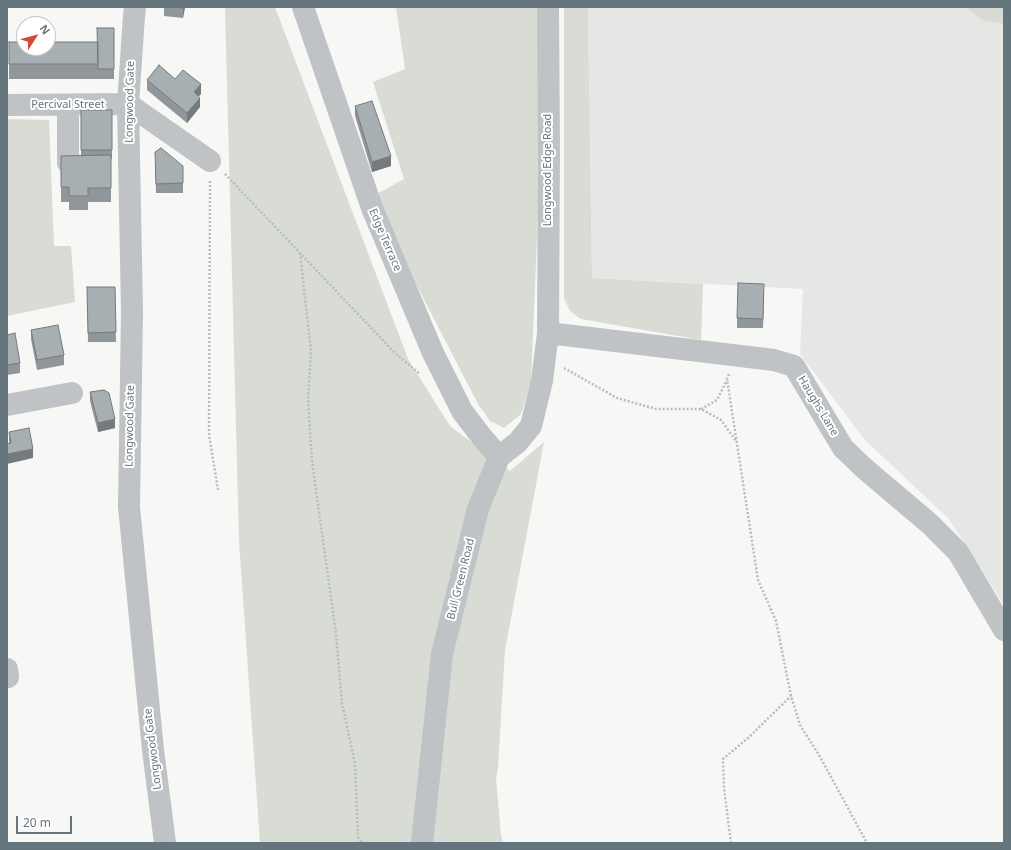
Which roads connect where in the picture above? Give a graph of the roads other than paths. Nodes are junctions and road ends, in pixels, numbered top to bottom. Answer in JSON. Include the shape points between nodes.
{"nodes":[{"id":1,"x":135,"y":7,"type":"edge"},
{"id":2,"x":303,"y":7,"type":"edge"},
{"id":3,"x":548,"y":7,"type":"edge"},
{"id":4,"x":128,"y":104,"type":"junction"},
{"id":5,"x":7,"y":105,"type":"edge"},
{"id":6,"x":68,"y":105,"type":"junction"},
{"id":7,"x":210,"y":161,"type":"road end"},
{"id":8,"x":68,"y":163,"type":"edge"},
{"id":9,"x":548,"y":333,"type":"junction"},
{"id":10,"x":72,"y":393,"type":"dead end"},
{"id":11,"x":7,"y":405,"type":"edge"},
{"id":12,"x":499,"y":457,"type":"junction"},
{"id":13,"x":1004,"y":630,"type":"edge"},
{"id":14,"x":165,"y":843,"type":"edge"},
{"id":15,"x":422,"y":843,"type":"edge"}],
"edges":[{"from":1,"to":4,"type":"street","name":"Longwood Gate"},
{"from":2,"to":12,"type":"street","name":"Edge Terrace","via":[[372,208],[433,353],[462,411]]},
{"from":3,"to":9,"type":"street","name":"Longwood Edge Road"},
{"from":4,"to":6,"type":"street","name":"Percival Street"},
{"from":4,"to":7,"type":"street"},
{"from":4,"to":14,"type":"street","name":"Longwood Gate","via":[[132,312],[129,507],[153,750]]},
{"from":5,"to":6,"type":"street","name":"Percival Street"},
{"from":6,"to":8,"type":"street"},
{"from":9,"to":12,"type":"street","via":[[542,381],[531,426],[518,442]]},
{"from":9,"to":13,"type":"street","name":"Haughs Lane","via":[[774,360],[794,366],[843,448],[958,552]]},
{"from":10,"to":11,"type":"street"},
{"from":12,"to":15,"type":"street","name":"Bull Green Road","via":[[478,510],[442,654]]}]}
